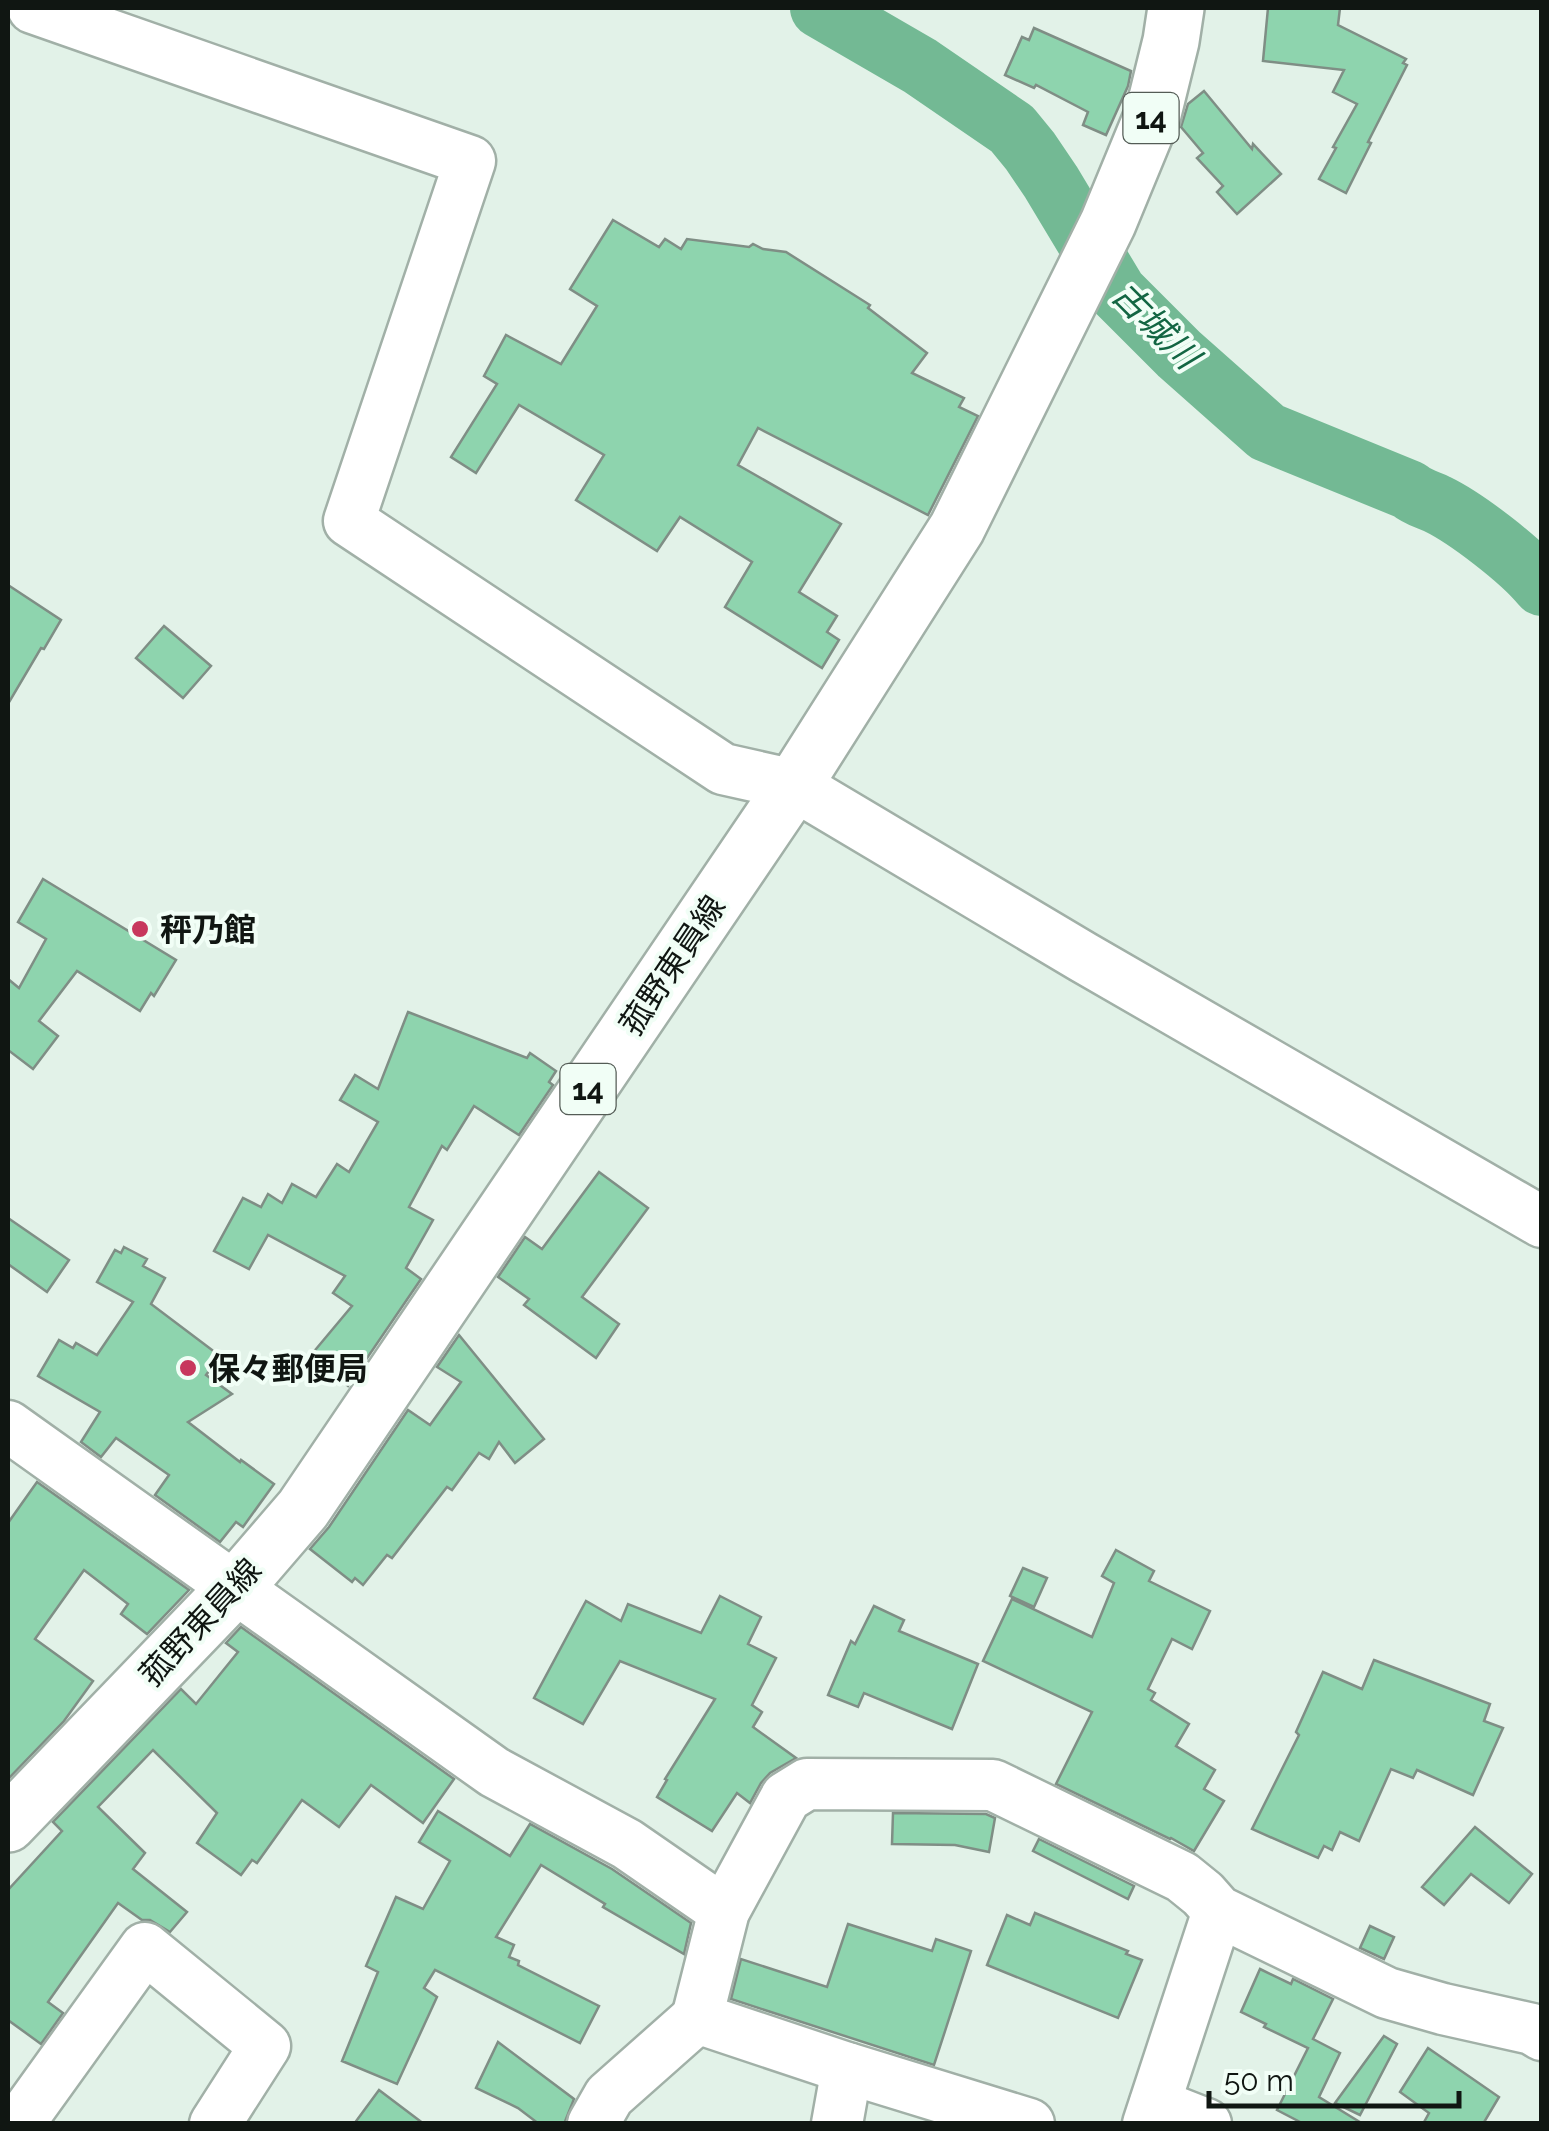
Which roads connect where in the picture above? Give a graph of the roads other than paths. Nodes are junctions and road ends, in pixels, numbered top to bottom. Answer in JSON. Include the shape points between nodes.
{"nodes":[{"id":1,"x":32,"y":8,"type":"edge"},
{"id":2,"x":1176,"y":8,"type":"edge"},
{"id":3,"x":794,"y":784,"type":"junction"},
{"id":4,"x":1542,"y":1222,"type":"edge"},
{"id":5,"x":8,"y":1426,"type":"edge"},
{"id":6,"x":234,"y":1588,"type":"junction"},
{"id":7,"x":8,"y":1824,"type":"edge"},
{"id":8,"x":724,"y":1911,"type":"junction"},
{"id":9,"x":1218,"y":1911,"type":"junction"},
{"id":10,"x":697,"y":2018,"type":"junction"},
{"id":11,"x":1542,"y":2035,"type":"edge"},
{"id":12,"x":847,"y":2068,"type":"junction"},
{"id":13,"x":1152,"y":2114,"type":"edge"},
{"id":14,"x":19,"y":2116,"type":"edge"},
{"id":15,"x":215,"y":2124,"type":"edge"},
{"id":16,"x":592,"y":2124,"type":"edge"},
{"id":17,"x":837,"y":2124,"type":"edge"},
{"id":18,"x":1028,"y":2124,"type":"edge"},
{"id":19,"x":1206,"y":2124,"type":"edge"}],
"edges":[{"from":1,"to":3,"type":"street","via":[[470,161],[348,521],[723,769]]},
{"from":2,"to":3,"type":"main road","name":"菰野東員線","number":"14","via":[[1152,114],[1108,224],[956,528]]},
{"from":3,"to":4,"type":"street"},
{"from":3,"to":6,"type":"main road","name":"菰野東員線","number":"14","via":[[303,1509]]},
{"from":5,"to":6,"type":"street"},
{"from":6,"to":7,"type":"main road","name":"菰野東員線","number":"14"},
{"from":6,"to":8,"type":"street","via":[[494,1772],[626,1844]]},
{"from":8,"to":9,"type":"street","via":[[786,1797],[807,1784],[993,1785],[1182,1878]]},
{"from":8,"to":10,"type":"street"},
{"from":9,"to":11,"type":"street","via":[[1388,1993]]},
{"from":9,"to":13,"type":"street"},
{"from":10,"to":12,"type":"street"},
{"from":10,"to":16,"type":"street","via":[[609,2096]]},
{"from":12,"to":17,"type":"street"},
{"from":12,"to":18,"type":"street"},
{"from":13,"to":19,"type":"street"},
{"from":14,"to":15,"type":"street","via":[[145,1948],[265,2046]]}]}
